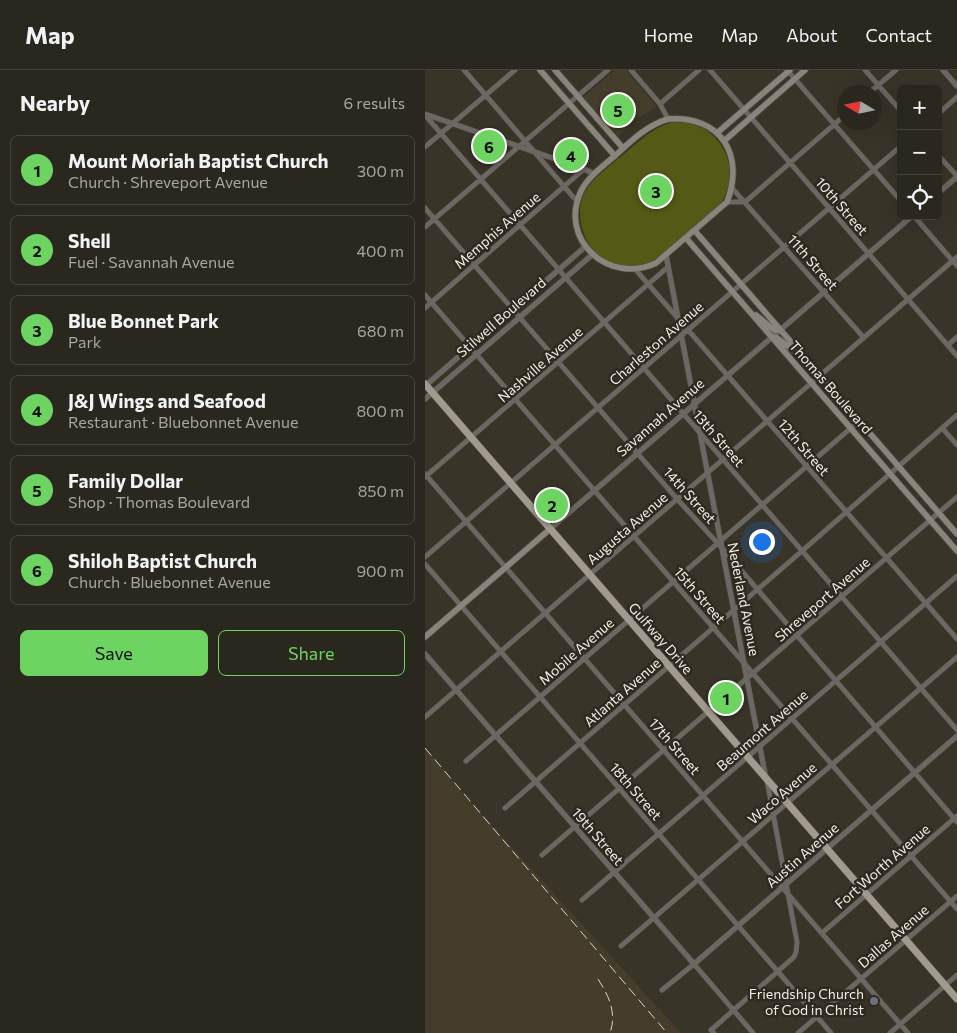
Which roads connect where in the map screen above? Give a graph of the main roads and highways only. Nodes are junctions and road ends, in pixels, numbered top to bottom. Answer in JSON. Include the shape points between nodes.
{"nodes":[{"id":1,"x":540,"y":70,"type":"edge"},
{"id":2,"x":555,"y":70,"type":"edge"},
{"id":3,"x":805,"y":70,"type":"edge"},
{"id":4,"x":789,"y":71,"type":"edge"},
{"id":5,"x":717,"y":133,"type":"junction"},
{"id":6,"x":724,"y":141,"type":"junction"},
{"id":7,"x":623,"y":148,"type":"junction"},
{"id":8,"x":615,"y":156,"type":"junction"},
{"id":9,"x":695,"y":231,"type":"junction"},
{"id":10,"x":686,"y":238,"type":"junction"},
{"id":11,"x":748,"y":310,"type":"junction"},
{"id":12,"x":780,"y":330,"type":"junction"},
{"id":13,"x":772,"y":338,"type":"junction"},
{"id":14,"x":804,"y":358,"type":"junction"},
{"id":15,"x":425,"y":385,"type":"edge"},
{"id":16,"x":550,"y":529,"type":"junction"},
{"id":17,"x":957,"y":534,"type":"edge"},
{"id":18,"x":957,"y":551,"type":"edge"},
{"id":19,"x":425,"y":637,"type":"edge"},
{"id":20,"x":957,"y":999,"type":"edge"}],
"edges":[{"from":1,"to":8,"type":"main road"},
{"from":2,"to":7,"type":"main road"},
{"from":3,"to":6,"type":"main road"},
{"from":4,"to":5,"type":"main road"},
{"from":5,"to":6,"type":"main road"},
{"from":5,"to":7,"type":"main road","via":[[696,121],[669,119],[650,127]]},
{"from":6,"to":9,"type":"main road","via":[[733,162],[732,188],[727,202]]},
{"from":7,"to":8,"type":"main road"},
{"from":8,"to":10,"type":"main road","via":[[594,174],[578,200],[577,226],[586,246],[611,266],[635,269],[649,266]]},
{"from":9,"to":10,"type":"main road"},
{"from":9,"to":12,"type":"main road","name":"Thomas Boulevard"},
{"from":10,"to":11,"type":"main road","name":"Thomas Boulevard"},
{"from":11,"to":12,"type":"main road","via":[[774,330]]},
{"from":11,"to":13,"type":"main road","name":"Thomas Boulevard"},
{"from":12,"to":14,"type":"main road","name":"Thomas Boulevard"},
{"from":13,"to":14,"type":"main road","via":[[777,338]]},
{"from":13,"to":18,"type":"main road","name":"Thomas Boulevard"},
{"from":14,"to":17,"type":"main road","name":"Thomas Boulevard"},
{"from":15,"to":16,"type":"main road","name":"Gulfway Drive"},
{"from":16,"to":19,"type":"main road","name":"Savannah Avenue"},
{"from":16,"to":20,"type":"main road","name":"Gulfway Drive"}]}
